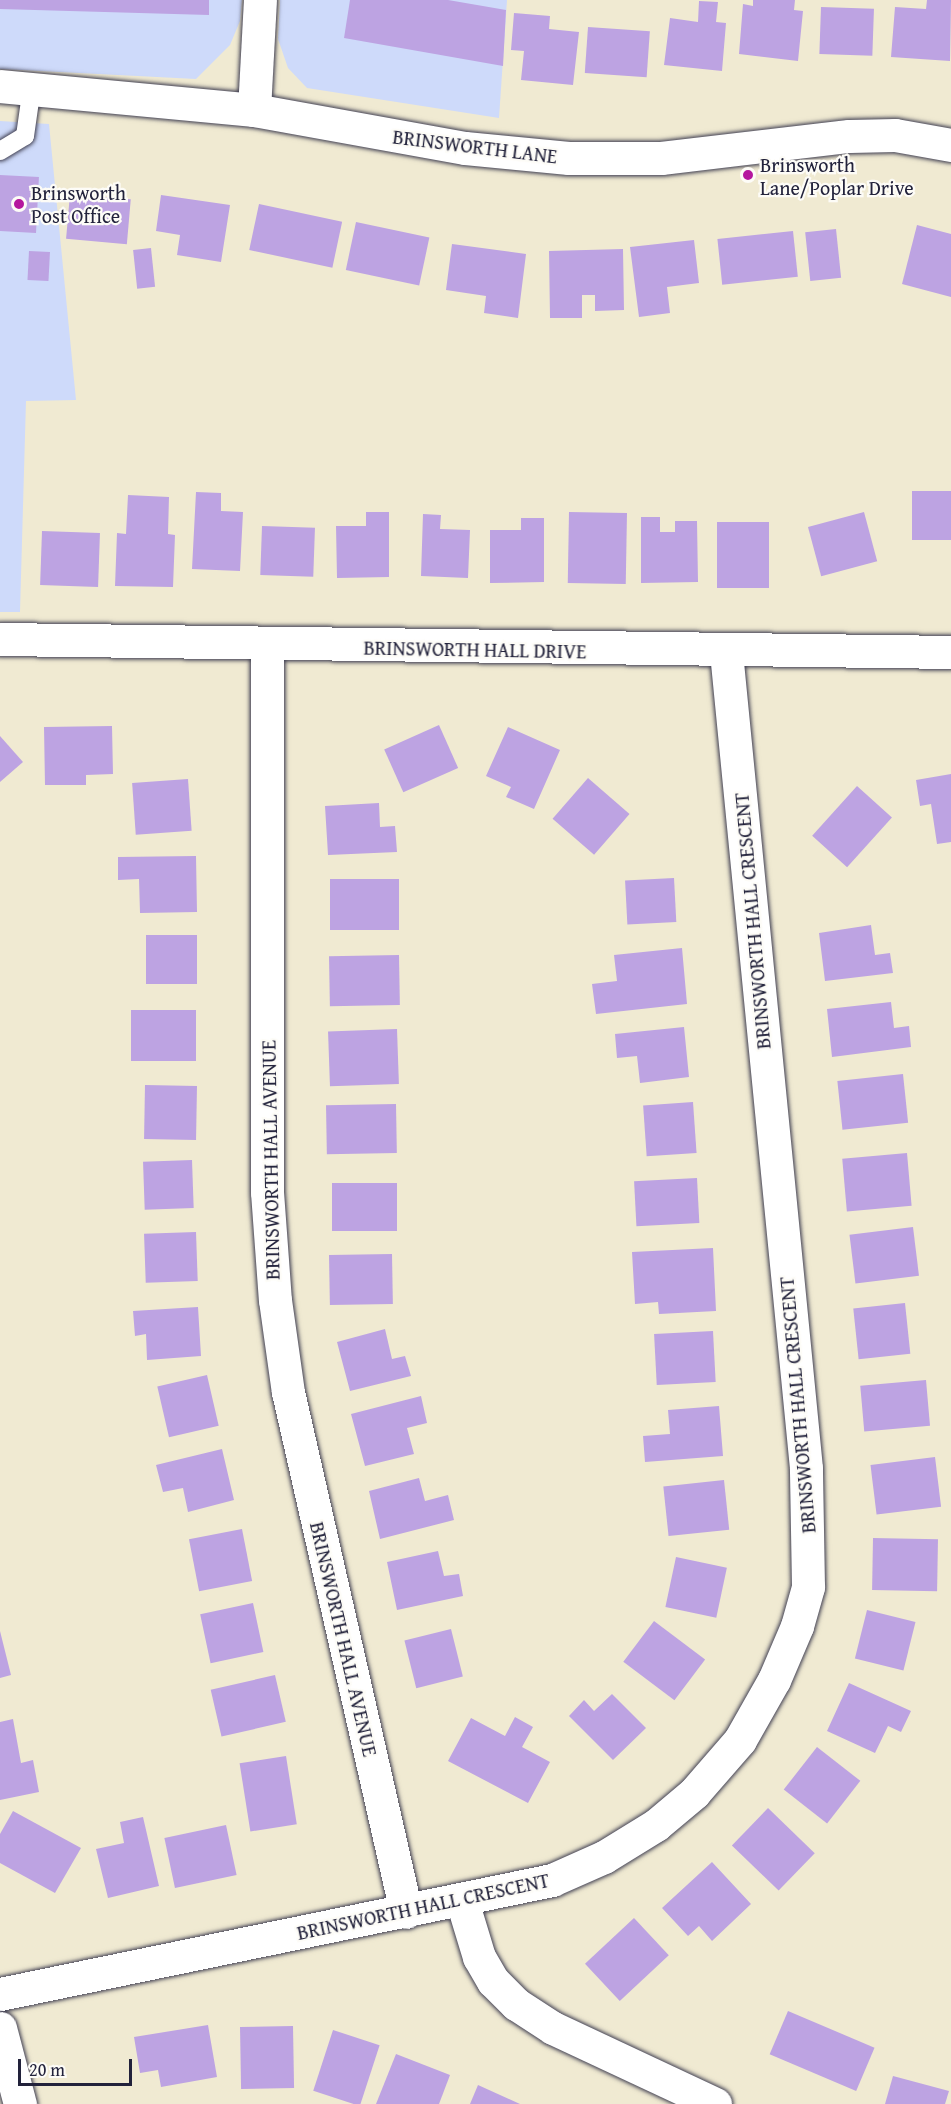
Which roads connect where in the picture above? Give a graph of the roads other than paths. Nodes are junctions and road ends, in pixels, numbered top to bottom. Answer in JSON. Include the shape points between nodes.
{"nodes":[{"id":1,"x":260,"y":0,"type":"edge"},
{"id":2,"x":16,"y":87,"type":"edge"},
{"id":3,"x":254,"y":110,"type":"junction"},
{"id":4,"x":951,"y":146,"type":"edge"},
{"id":5,"x":0,"y":151,"type":"edge"},
{"id":6,"x":0,"y":639,"type":"edge"},
{"id":7,"x":267,"y":646,"type":"junction"},
{"id":8,"x":726,"y":652,"type":"junction"},
{"id":9,"x":951,"y":652,"type":"edge"},
{"id":10,"x":462,"y":1901,"type":"junction"},
{"id":11,"x":406,"y":1912,"type":"junction"},
{"id":12,"x":0,"y":1994,"type":"edge"},
{"id":13,"x":0,"y":2028,"type":"edge"},
{"id":14,"x":20,"y":2104,"type":"edge"},
{"id":15,"x":715,"y":2104,"type":"edge"}],
"edges":[{"from":1,"to":3,"type":"street"},
{"from":2,"to":3,"type":"street","name":"BRINSWORTH LANE"},
{"from":2,"to":5,"type":"lane","via":[[25,136]]},
{"from":3,"to":4,"type":"street","name":"BRINSWORTH LANE","via":[[465,148],[569,158],[661,158],[849,136],[895,135]]},
{"from":6,"to":7,"type":"street","name":"BRINSWORTH HALL DRIVE"},
{"from":7,"to":8,"type":"street","name":"BRINSWORTH HALL DRIVE"},
{"from":7,"to":11,"type":"street","name":"BRINSWORTH HALL AVENUE","via":[[267,1192],[274,1300],[288,1392]]},
{"from":8,"to":9,"type":"street","name":"BRINSWORTH HALL DRIVE"},
{"from":8,"to":10,"type":"street","name":"BRINSWORTH HALL CRESCENT","via":[[806,1468],[808,1587],[797,1626],[774,1680],[740,1740],[694,1793],[656,1825],[604,1857],[552,1880]]},
{"from":10,"to":11,"type":"street","name":"BRINSWORTH HALL CRESCENT"},
{"from":10,"to":15,"type":"street","via":[[479,1957],[493,1981],[516,2004],[553,2028]]},
{"from":11,"to":12,"type":"street","name":"BRINSWORTH HALL CRESCENT"},
{"from":13,"to":14,"type":"street"}]}
